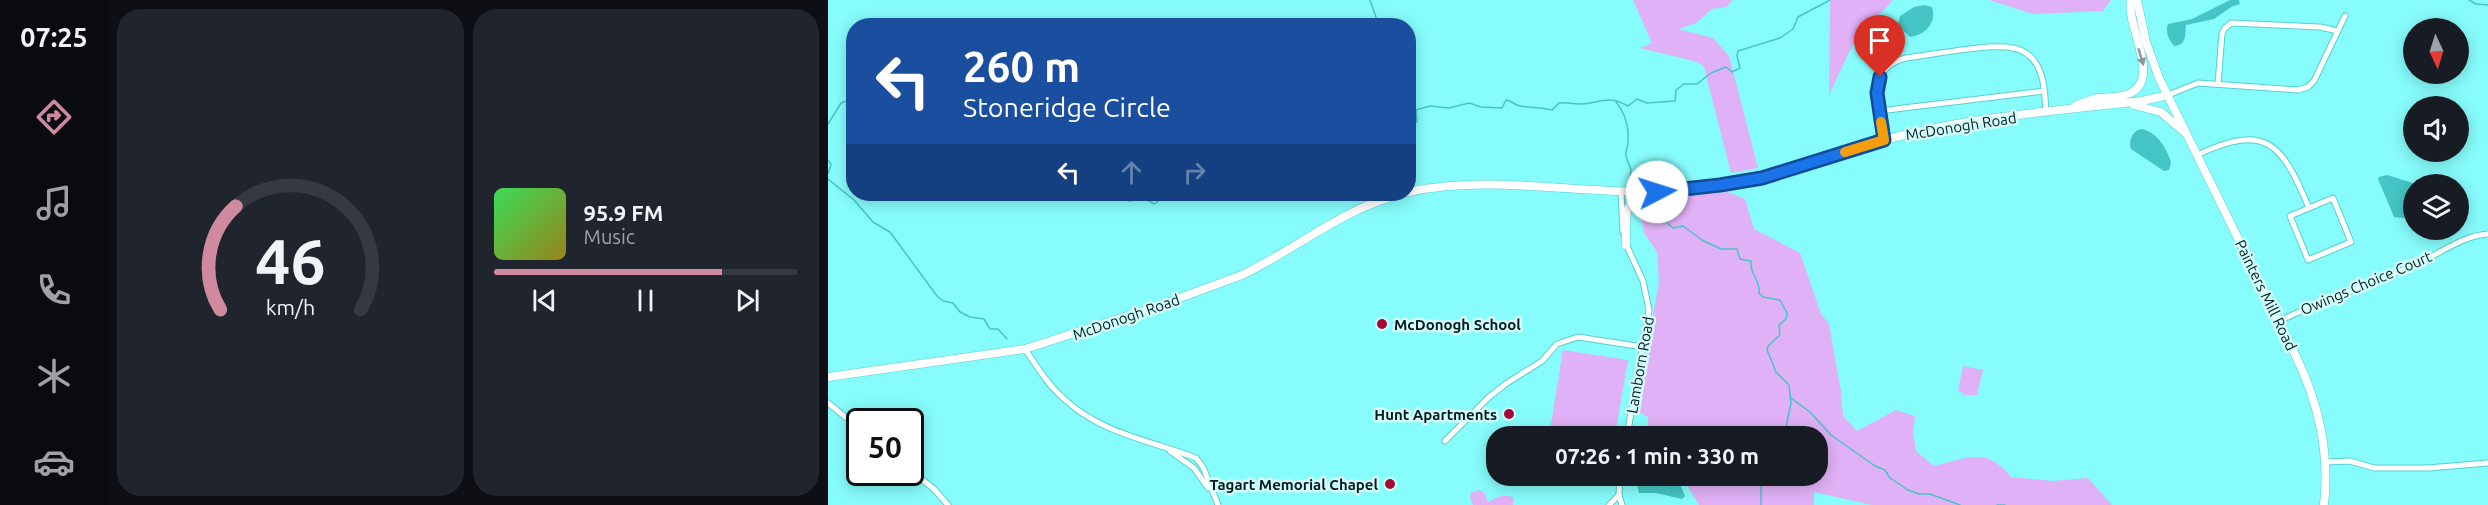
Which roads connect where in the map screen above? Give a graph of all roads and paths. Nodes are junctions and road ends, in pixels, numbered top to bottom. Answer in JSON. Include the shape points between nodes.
{"nodes":[{"id":1,"x":2131,"y":0,"type":"edge"},
{"id":2,"x":2137,"y":0,"type":"edge"},
{"id":3,"x":2345,"y":16,"type":"dead end"},
{"id":4,"x":2338,"y":31,"type":"junction"},
{"id":5,"x":2218,"y":84,"type":"junction"},
{"id":6,"x":2044,"y":91,"type":"junction"},
{"id":7,"x":2168,"y":95,"type":"junction"},
{"id":8,"x":2127,"y":103,"type":"junction"},
{"id":9,"x":1879,"y":111,"type":"junction"},
{"id":10,"x":2061,"y":111,"type":"junction"},
{"id":11,"x":2046,"y":113,"type":"junction"},
{"id":12,"x":2186,"y":134,"type":"junction"},
{"id":13,"x":1884,"y":140,"type":"junction"},
{"id":14,"x":2197,"y":155,"type":"junction"},
{"id":15,"x":1416,"y":191,"type":"edge"},
{"id":16,"x":1621,"y":191,"type":"junction"},
{"id":17,"x":1657,"y":192,"type":"junction"},
{"id":18,"x":1378,"y":201,"type":"edge"},
{"id":19,"x":2309,"y":207,"type":"junction"},
{"id":20,"x":2488,"y":234,"type":"edge"},
{"id":21,"x":1626,"y":245,"type":"junction"},
{"id":22,"x":2278,"y":321,"type":"junction"},
{"id":23,"x":1643,"y":347,"type":"junction"},
{"id":24,"x":1025,"y":350,"type":"junction"},
{"id":25,"x":828,"y":376,"type":"edge"},
{"id":26,"x":828,"y":403,"type":"edge"},
{"id":27,"x":846,"y":418,"type":"edge"},
{"id":28,"x":1629,"y":426,"type":"edge"},
{"id":29,"x":1445,"y":441,"type":"dead end"},
{"id":30,"x":2326,"y":462,"type":"junction"},
{"id":31,"x":2488,"y":463,"type":"edge"},
{"id":32,"x":924,"y":481,"type":"edge"},
{"id":33,"x":1619,"y":486,"type":"edge"},
{"id":34,"x":1619,"y":495,"type":"junction"},
{"id":35,"x":1216,"y":502,"type":"edge"},
{"id":36,"x":948,"y":505,"type":"edge"},
{"id":37,"x":1610,"y":505,"type":"edge"},
{"id":38,"x":1622,"y":505,"type":"edge"},
{"id":39,"x":2324,"y":505,"type":"edge"}],
"edges":[{"from":1,"to":10,"type":"main road","one_way":true,"via":[[2144,67],[2139,86],[2128,94],[2096,99]]},
{"from":2,"to":7,"type":"main road","via":[[2146,42]]},
{"from":3,"to":4,"type":"street"},
{"from":4,"to":5,"type":"street","via":[[2308,87],[2298,90]]},
{"from":4,"to":5,"type":"street","via":[[2230,23],[2222,34]]},
{"from":5,"to":7,"type":"street","via":[[2198,83]]},
{"from":6,"to":9,"type":"street"},
{"from":6,"to":9,"type":"street","via":[[2037,66],[2025,52],[1998,47],[1898,60],[1883,70],[1877,85]]},
{"from":6,"to":11,"type":"street"},
{"from":7,"to":8,"type":"main road","name":"McDonogh Road"},
{"from":7,"to":12,"type":"main road","name":"Painters Mill Road"},
{"from":8,"to":10,"type":"main road","name":"McDonogh Road"},
{"from":8,"to":12,"type":"main road","via":[[2161,112]]},
{"from":9,"to":13,"type":"street"},
{"from":10,"to":11,"type":"main road","name":"McDonogh Road"},
{"from":11,"to":13,"type":"main road","name":"McDonogh Road","via":[[1946,126]]},
{"from":12,"to":14,"type":"main road","name":"Painters Mill Road"},
{"from":13,"to":17,"type":"main road","name":"McDonogh Road","via":[[1762,178]]},
{"from":14,"to":19,"type":"street","via":[[2239,140],[2271,146],[2291,166]]},
{"from":14,"to":22,"type":"main road","name":"Painters Mill Road"},
{"from":15,"to":16,"type":"main road","name":"McDonogh Road","via":[[1504,183]]},
{"from":16,"to":17,"type":"main road","name":"McDonogh Road"},
{"from":16,"to":21,"type":"street","name":"Lamborn Road"},
{"from":17,"to":21,"type":"main road","via":[[1637,197],[1629,205]]},
{"from":18,"to":24,"type":"main road","name":"McDonogh Road","via":[[1242,275]]},
{"from":19,"to":19,"type":"street","via":[[2333,198],[2351,242],[2308,260],[2290,216]]},
{"from":20,"to":22,"type":"street","name":"Owings Choice Court","via":[[2462,240],[2418,263]]},
{"from":21,"to":23,"type":"street","name":"Lamborn Road","via":[[1648,296]]},
{"from":22,"to":30,"type":"main road","name":"Painters Mill Road","via":[[2311,391]]},
{"from":23,"to":28,"type":"street","name":"Lamborn Road"},
{"from":23,"to":29,"type":"street","via":[[1578,337],[1557,344],[1542,361],[1489,398]]},
{"from":24,"to":25,"type":"main road","name":"McDonogh Road"},
{"from":24,"to":35,"type":"street","via":[[1061,396],[1087,417],[1111,430],[1166,448],[1194,468]]},
{"from":26,"to":27,"type":"street"},
{"from":30,"to":31,"type":"street","via":[[2350,461],[2374,468]]},
{"from":30,"to":39,"type":"main road","name":"Painters Mill Road"},
{"from":32,"to":36,"type":"street"},
{"from":33,"to":34,"type":"street"},
{"from":34,"to":37,"type":"street"},
{"from":34,"to":38,"type":"street"}]}
